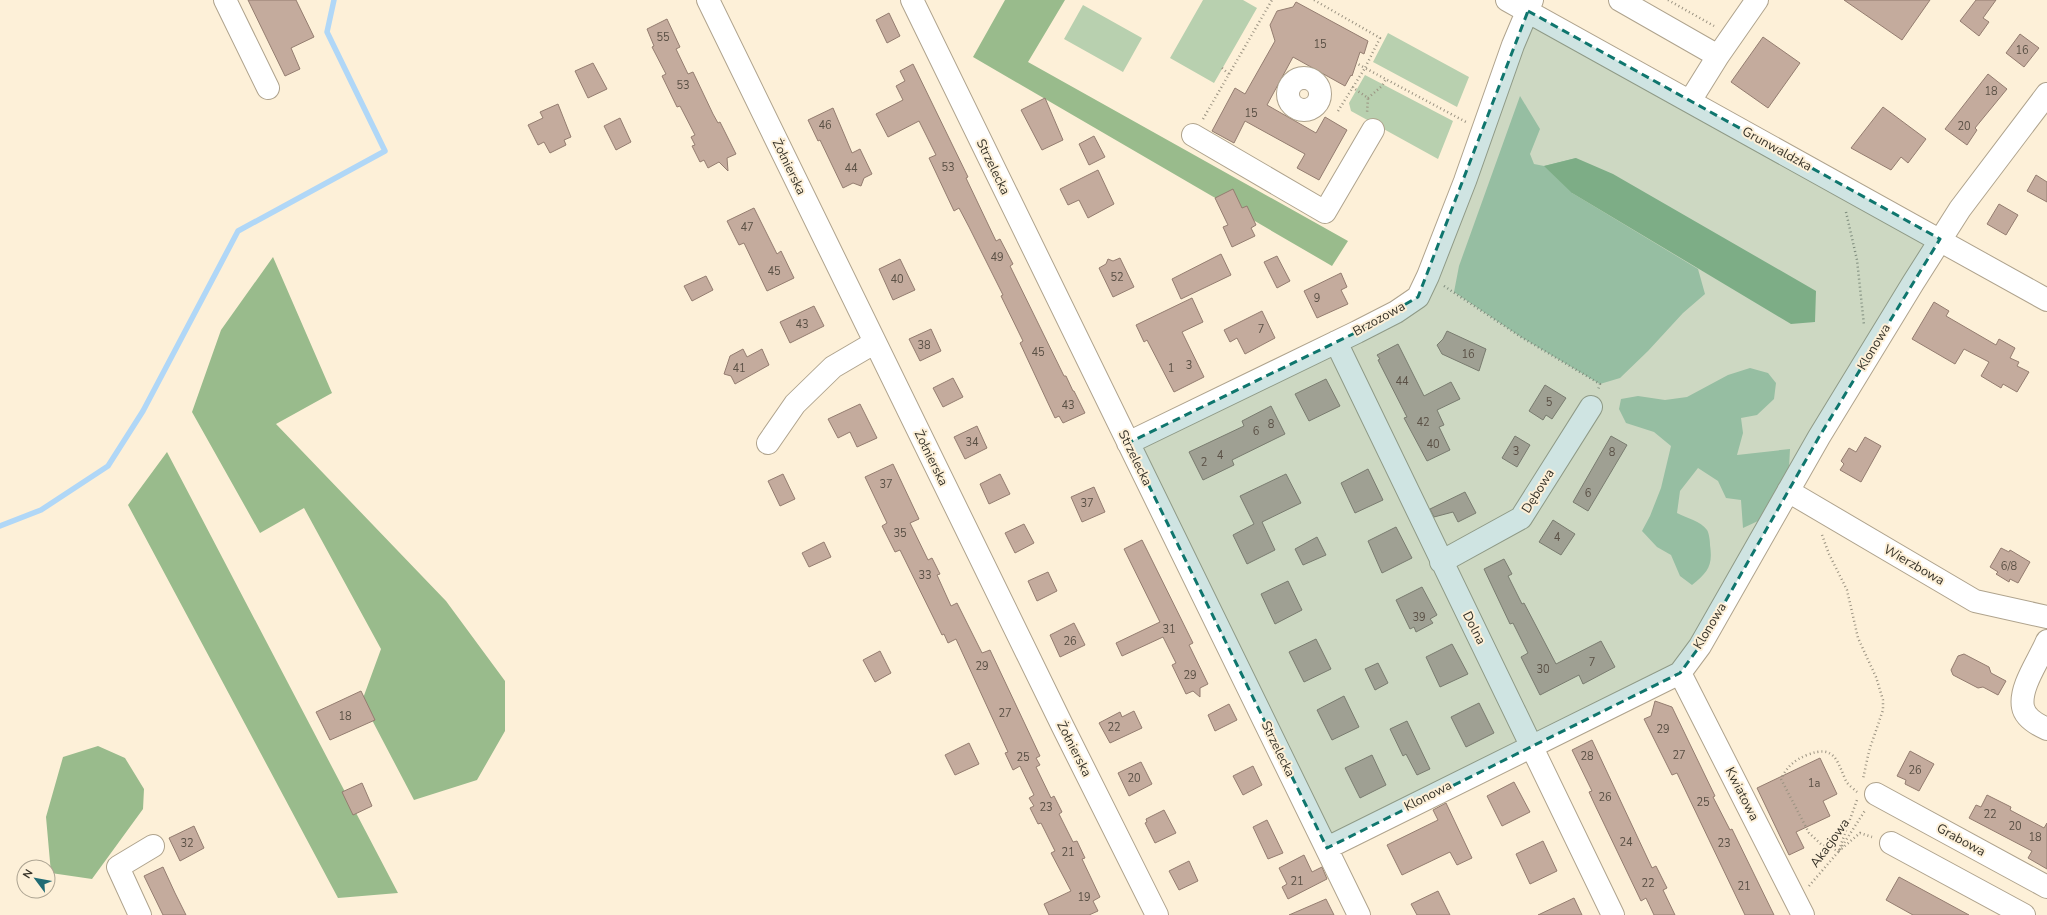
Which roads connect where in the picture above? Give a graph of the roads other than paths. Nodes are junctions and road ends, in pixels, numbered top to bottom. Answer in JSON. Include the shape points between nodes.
{"nodes":[{"id":1,"x":225,"y":0,"type":"edge"},
{"id":2,"x":708,"y":0,"type":"edge"},
{"id":3,"x":912,"y":0,"type":"edge"},
{"id":4,"x":1507,"y":0,"type":"edge"},
{"id":5,"x":1620,"y":0,"type":"edge"},
{"id":6,"x":1757,"y":0,"type":"edge"},
{"id":7,"x":1530,"y":5,"type":"edge"},
{"id":8,"x":1718,"y":56,"type":"junction"},
{"id":9,"x":268,"y":88,"type":"dead end"},
{"id":10,"x":2047,"y":94,"type":"edge"},
{"id":11,"x":1690,"y":101,"type":"junction"},
{"id":12,"x":1369,"y":125,"type":"road end"},
{"id":13,"x":1193,"y":135,"type":"road end"},
{"id":14,"x":1940,"y":239,"type":"junction"},
{"id":15,"x":2047,"y":300,"type":"edge"},
{"id":16,"x":1336,"y":342,"type":"junction"},
{"id":17,"x":874,"y":343,"type":"junction"},
{"id":18,"x":1591,"y":407,"type":"road end"},
{"id":19,"x":768,"y":443,"type":"dead end"},
{"id":20,"x":1128,"y":443,"type":"junction"},
{"id":21,"x":1788,"y":491,"type":"junction"},
{"id":22,"x":1441,"y":562,"type":"junction"},
{"id":23,"x":2047,"y":617,"type":"edge"},
{"id":24,"x":2047,"y":640,"type":"edge"},
{"id":25,"x":1680,"y":673,"type":"junction"},
{"id":26,"x":2047,"y":730,"type":"edge"},
{"id":27,"x":1532,"y":745,"type":"junction"},
{"id":28,"x":1866,"y":792,"type":"road end"},
{"id":29,"x":1891,"y":843,"type":"road end"},
{"id":30,"x":153,"y":846,"type":"dead end"},
{"id":31,"x":1326,"y":848,"type":"junction"},
{"id":32,"x":2047,"y":886,"type":"edge"},
{"id":33,"x":1800,"y":908,"type":"edge"},
{"id":34,"x":140,"y":915,"type":"edge"},
{"id":35,"x":1158,"y":915,"type":"edge"},
{"id":36,"x":1359,"y":915,"type":"edge"},
{"id":37,"x":1613,"y":915,"type":"edge"},
{"id":38,"x":2024,"y":915,"type":"edge"}],
"edges":[{"from":1,"to":9,"type":"street"},
{"from":2,"to":17,"type":"street","name":"Żołnierska"},
{"from":3,"to":20,"type":"street","name":"Strzelecka"},
{"from":4,"to":7,"type":"street","name":"Grunwaldzka"},
{"from":5,"to":8,"type":"street"},
{"from":6,"to":8,"type":"street"},
{"from":7,"to":11,"type":"street","name":"Grunwaldzka"},
{"from":7,"to":16,"type":"street","name":"Brzozowa","via":[[1418,297],[1396,312]]},
{"from":8,"to":11,"type":"street"},
{"from":10,"to":14,"type":"street","name":"Klonowa"},
{"from":11,"to":14,"type":"street","name":"Grunwaldzka"},
{"from":12,"to":13,"type":"street","via":[[1325,212]]},
{"from":14,"to":15,"type":"street","name":"Grunwaldzka"},
{"from":14,"to":21,"type":"street","name":"Klonowa"},
{"from":16,"to":20,"type":"street","name":"Brzozowa"},
{"from":16,"to":22,"type":"street","name":"Dolna"},
{"from":17,"to":19,"type":"street","via":[[833,367],[795,404]]},
{"from":17,"to":35,"type":"street","name":"Żołnierska"},
{"from":18,"to":22,"type":"street","name":"Dębowa","via":[[1521,518]]},
{"from":20,"to":31,"type":"street","name":"Strzelecka"},
{"from":21,"to":23,"type":"street","name":"Wierzbowa","via":[[1975,601]]},
{"from":21,"to":25,"type":"street","name":"Klonowa","via":[[1700,646]]},
{"from":22,"to":27,"type":"street","name":"Dolna"},
{"from":24,"to":26,"type":"street","via":[[2028,679],[2022,708],[2032,721]]},
{"from":25,"to":27,"type":"street","name":"Klonowa"},
{"from":25,"to":33,"type":"street","name":"Kwiatowa"},
{"from":27,"to":31,"type":"street","name":"Klonowa"},
{"from":27,"to":37,"type":"street","name":"Dolna"},
{"from":28,"to":32,"type":"street","name":"Grabowa"},
{"from":29,"to":38,"type":"street"},
{"from":30,"to":34,"type":"street","via":[[118,867]]},
{"from":31,"to":36,"type":"street","name":"Strzelecka"}]}
